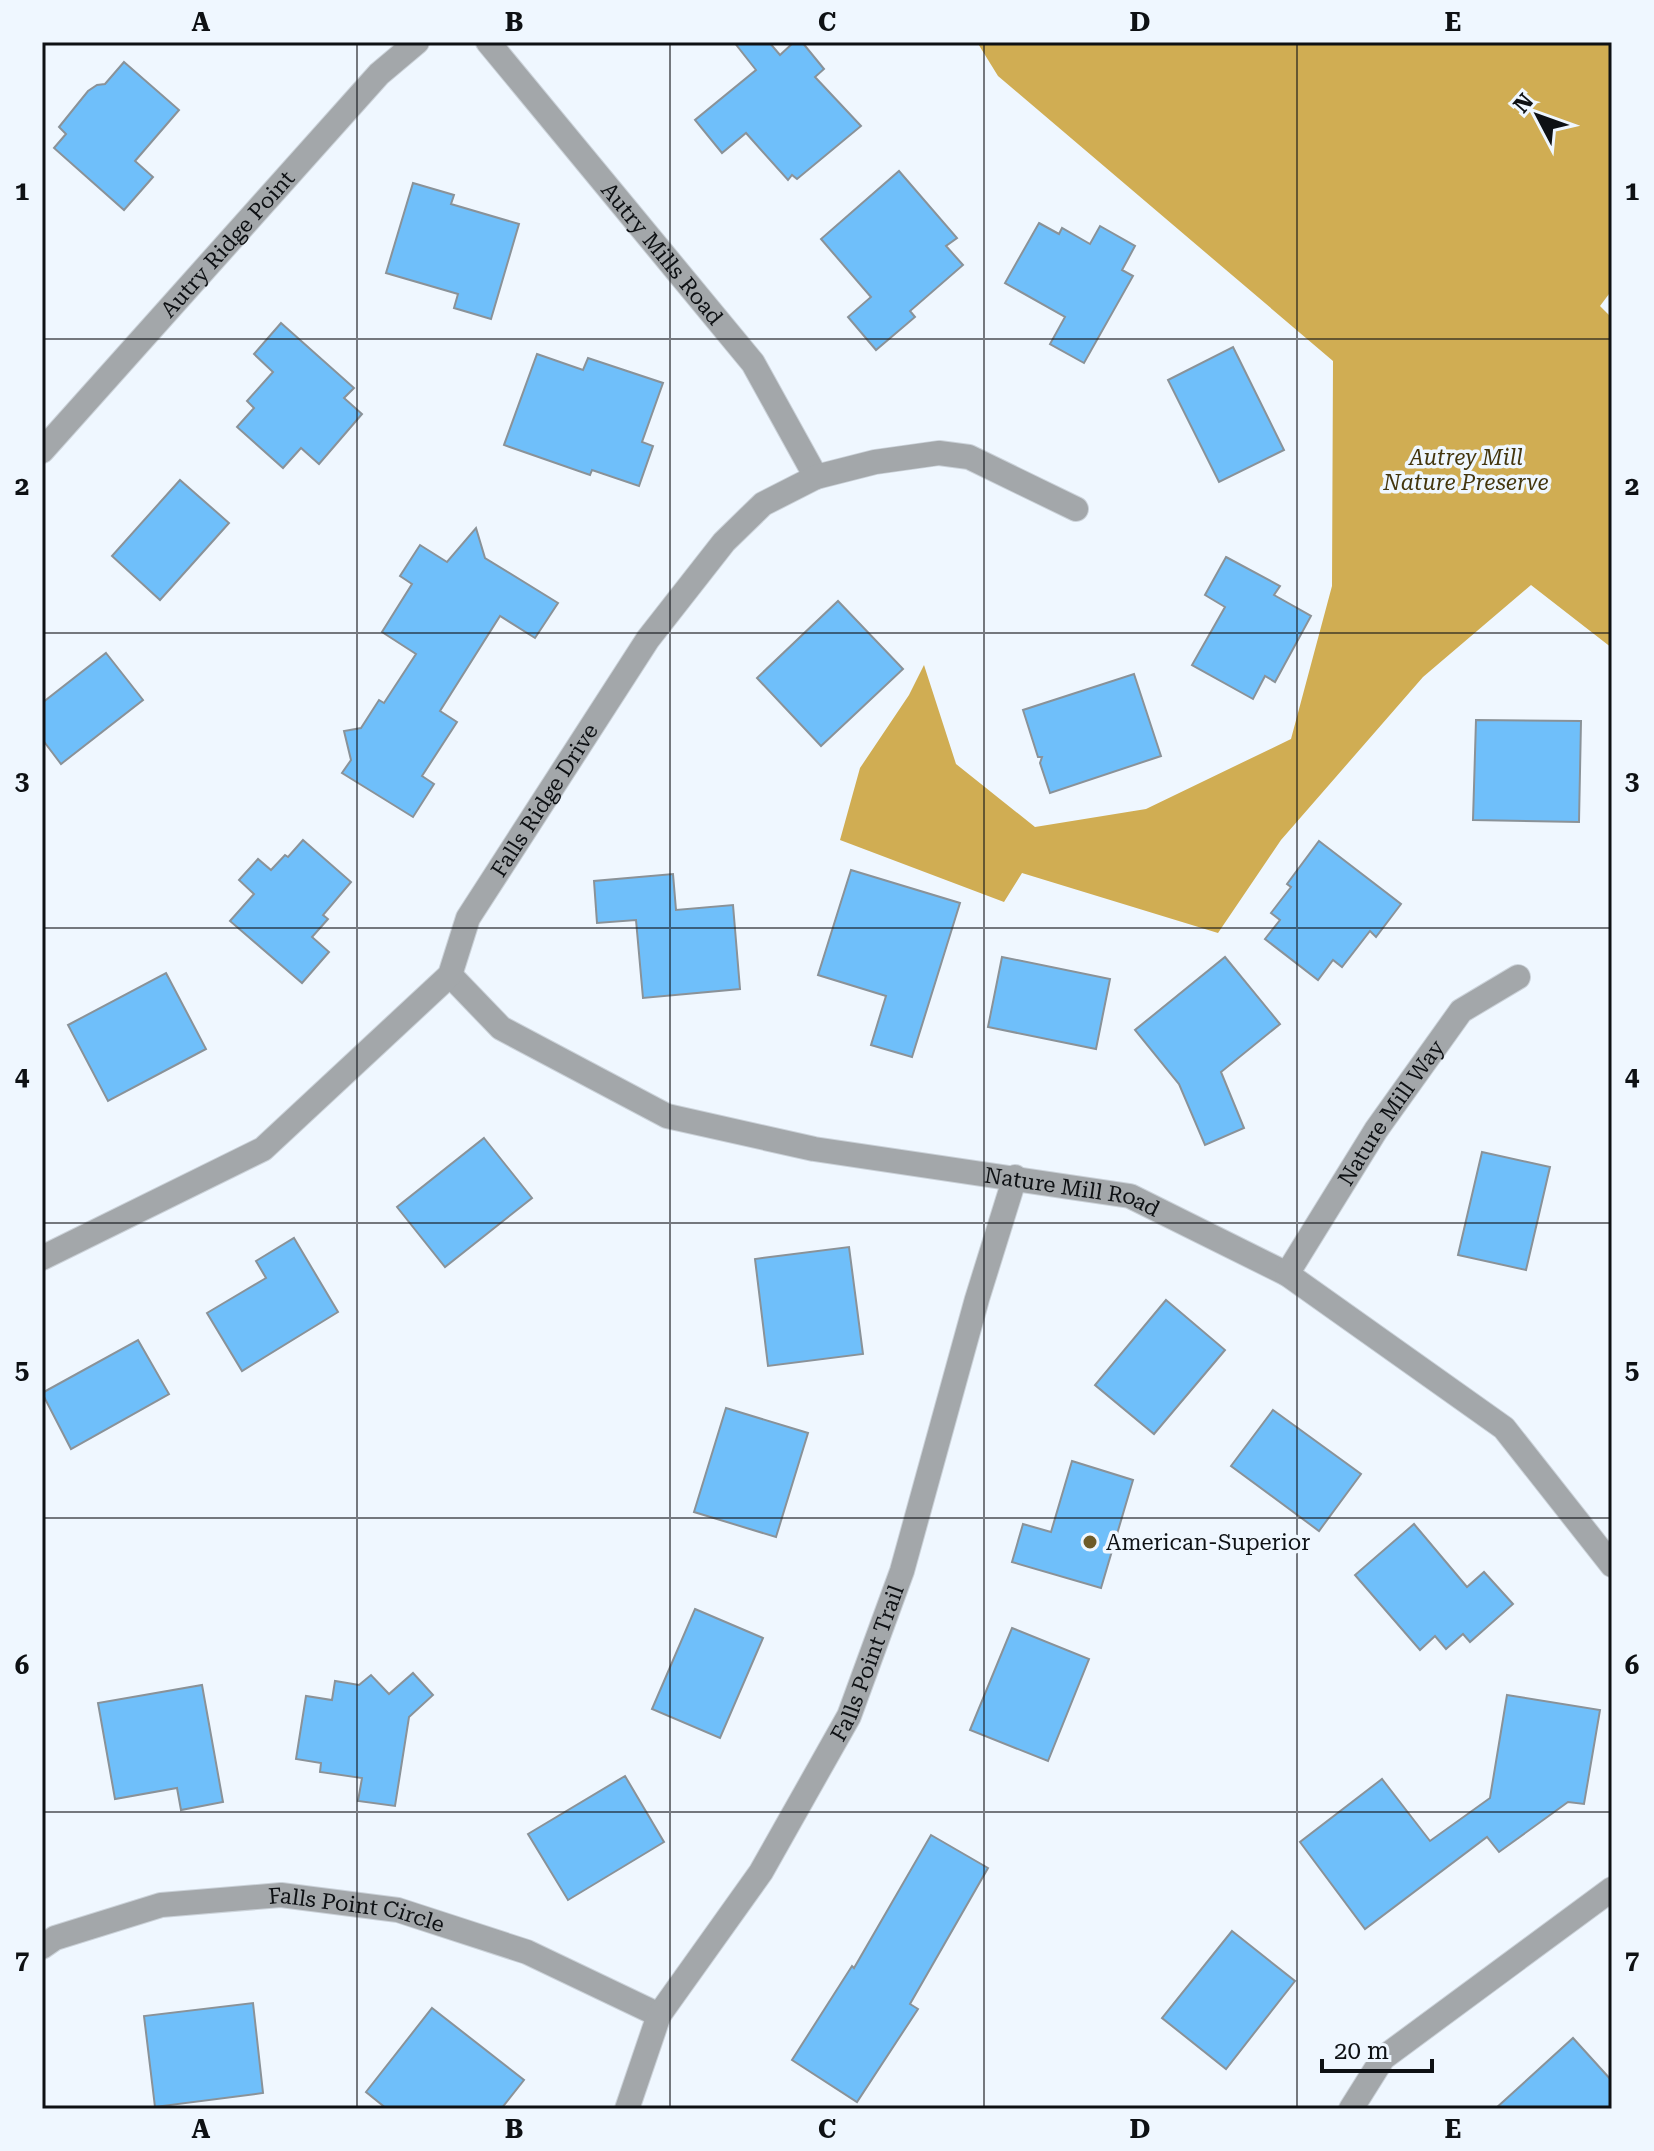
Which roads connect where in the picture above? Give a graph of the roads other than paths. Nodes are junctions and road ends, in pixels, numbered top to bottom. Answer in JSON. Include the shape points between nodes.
{"nodes":[{"id":1,"x":417,"y":42,"type":"edge"},
{"id":2,"x":488,"y":42,"type":"edge"},
{"id":3,"x":42,"y":451,"type":"edge"},
{"id":4,"x":816,"y":477,"type":"junction"},
{"id":5,"x":1076,"y":509,"type":"dead end"},
{"id":6,"x":450,"y":975,"type":"junction"},
{"id":7,"x":1518,"y":977,"type":"dead end"},
{"id":8,"x":1015,"y":1177,"type":"junction"},
{"id":9,"x":42,"y":1258,"type":"edge"},
{"id":10,"x":1287,"y":1274,"type":"junction"},
{"id":11,"x":1612,"y":1565,"type":"edge"},
{"id":12,"x":1612,"y":1889,"type":"edge"},
{"id":13,"x":42,"y":1947,"type":"edge"},
{"id":14,"x":659,"y":2015,"type":"junction"},
{"id":15,"x":627,"y":2109,"type":"edge"},
{"id":16,"x":1351,"y":2109,"type":"edge"}],
"edges":[{"from":1,"to":3,"type":"street","name":"Autry Ridge Point","via":[[379,74]]},
{"from":2,"to":4,"type":"street","name":"Autry Mills Road","via":[[753,363]]},
{"from":4,"to":5,"type":"street","name":"Falls Ridge Drive","via":[[939,453],[969,457]]},
{"from":4,"to":6,"type":"street","name":"Falls Ridge Drive","via":[[763,504],[724,542],[648,639],[468,918]]},
{"from":6,"to":8,"type":"street","name":"Nature Mill Road","via":[[501,1028],[667,1116],[814,1149]]},
{"from":6,"to":9,"type":"street","name":"Falls Ridge Drive","via":[[263,1149]]},
{"from":7,"to":10,"type":"street","name":"Nature Mill Way","via":[[1461,1011],[1376,1130]]},
{"from":8,"to":10,"type":"street","name":"Nature Mill Road","via":[[1130,1196]]},
{"from":8,"to":14,"type":"street","name":"Falls Point Trail","via":[[902,1571],[849,1716],[761,1872]]},
{"from":10,"to":11,"type":"street","name":"Nature Mill Road","via":[[1504,1428]]},
{"from":12,"to":16,"type":"street","via":[[1383,2058]]},
{"from":13,"to":14,"type":"street","name":"Falls Point Circle","via":[[55,1938],[161,1905],[281,1895],[398,1910],[527,1952]]},
{"from":14,"to":15,"type":"street","name":"Falls Point Trail"}]}
